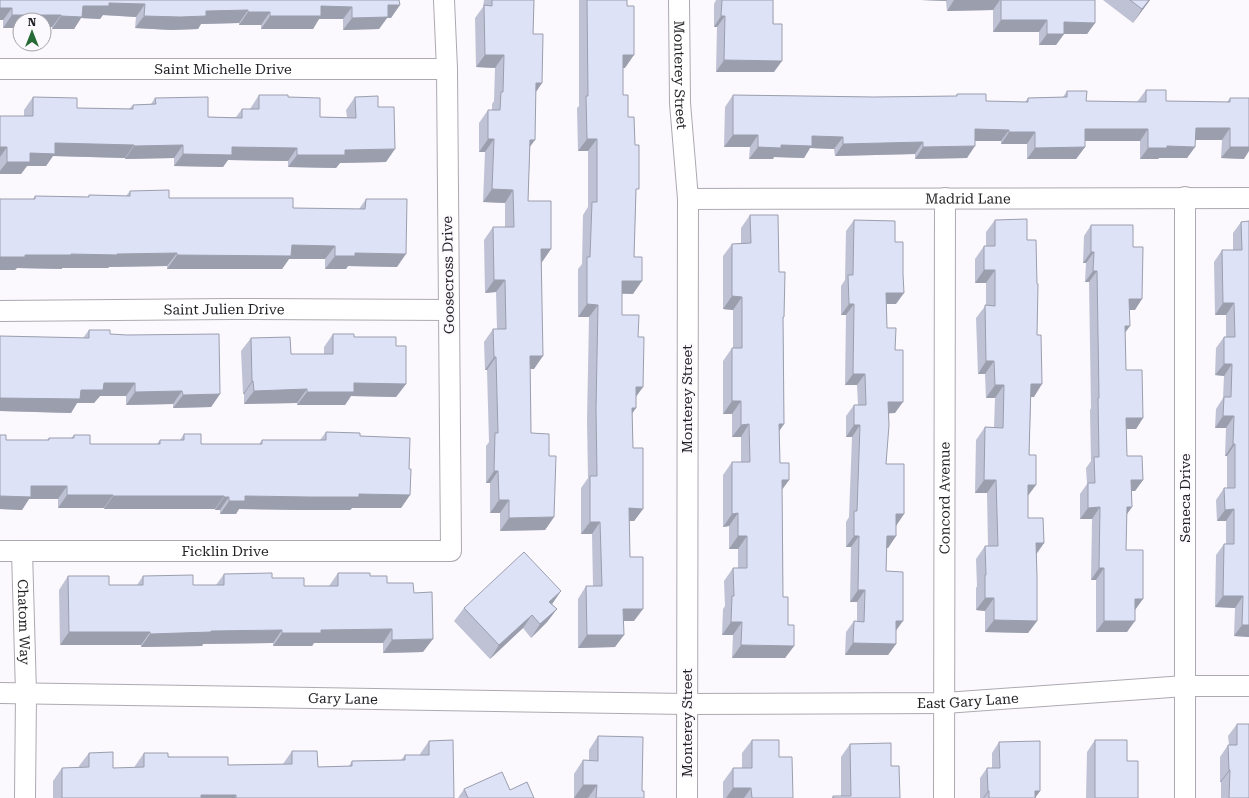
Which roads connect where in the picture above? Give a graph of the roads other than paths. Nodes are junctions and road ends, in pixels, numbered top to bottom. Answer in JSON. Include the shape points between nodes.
{"nodes":[{"id":1,"x":444,"y":0,"type":"edge"},
{"id":2,"x":679,"y":0,"type":"edge"},
{"id":3,"x":0,"y":69,"type":"edge"},
{"id":4,"x":446,"y":69,"type":"junction"},
{"id":5,"x":1185,"y":197,"type":"junction"},
{"id":6,"x":945,"y":198,"type":"junction"},
{"id":7,"x":1249,"y":198,"type":"edge"},
{"id":8,"x":688,"y":199,"type":"junction"},
{"id":9,"x":449,"y":310,"type":"junction"},
{"id":10,"x":0,"y":311,"type":"edge"},
{"id":11,"x":0,"y":551,"type":"edge"},
{"id":12,"x":22,"y":551,"type":"junction"},
{"id":13,"x":451,"y":551,"type":"joint"},
{"id":14,"x":1185,"y":686,"type":"junction"},
{"id":15,"x":1249,"y":686,"type":"edge"},
{"id":16,"x":26,"y":692,"type":"junction"},
{"id":17,"x":0,"y":693,"type":"edge"},
{"id":18,"x":945,"y":703,"type":"junction"},
{"id":19,"x":686,"y":704,"type":"junction"},
{"id":20,"x":25,"y":798,"type":"edge"},
{"id":21,"x":687,"y":798,"type":"edge"},
{"id":22,"x":944,"y":798,"type":"edge"},
{"id":23,"x":1185,"y":798,"type":"edge"}],
"edges":[{"from":1,"to":4,"type":"street","name":"Goosecross Drive"},
{"from":2,"to":8,"type":"street","name":"Monterey Street","via":[[680,103]]},
{"from":3,"to":4,"type":"street","name":"Saint Michelle Drive"},
{"from":4,"to":9,"type":"street","name":"Goosecross Drive"},
{"from":5,"to":6,"type":"street","name":"Madrid Lane"},
{"from":5,"to":7,"type":"street","name":"Madrid Lane"},
{"from":5,"to":14,"type":"street","name":"Seneca Drive"},
{"from":6,"to":8,"type":"street","name":"Madrid Lane"},
{"from":6,"to":18,"type":"street","name":"Concord Avenue"},
{"from":8,"to":19,"type":"street","name":"Monterey Street"},
{"from":9,"to":10,"type":"street","name":"Saint Julien Drive"},
{"from":9,"to":13,"type":"street","name":"Goosecross Drive"},
{"from":11,"to":12,"type":"street","name":"Ficklin Drive"},
{"from":12,"to":13,"type":"street","name":"Ficklin Drive"},
{"from":12,"to":16,"type":"street","name":"Chatom Way"},
{"from":14,"to":15,"type":"street","name":"East Gary Lane"},
{"from":14,"to":18,"type":"street","name":"East Gary Lane"},
{"from":14,"to":23,"type":"street","name":"Seneca Drive"},
{"from":16,"to":17,"type":"street","name":"Gary Lane"},
{"from":16,"to":19,"type":"street","name":"Gary Lane"},
{"from":16,"to":20,"type":"street","name":"Chatom Way"},
{"from":18,"to":19,"type":"street","name":"East Gary Lane"},
{"from":18,"to":22,"type":"street","name":"Concord Avenue"},
{"from":19,"to":21,"type":"street","name":"Monterey Street"}]}
